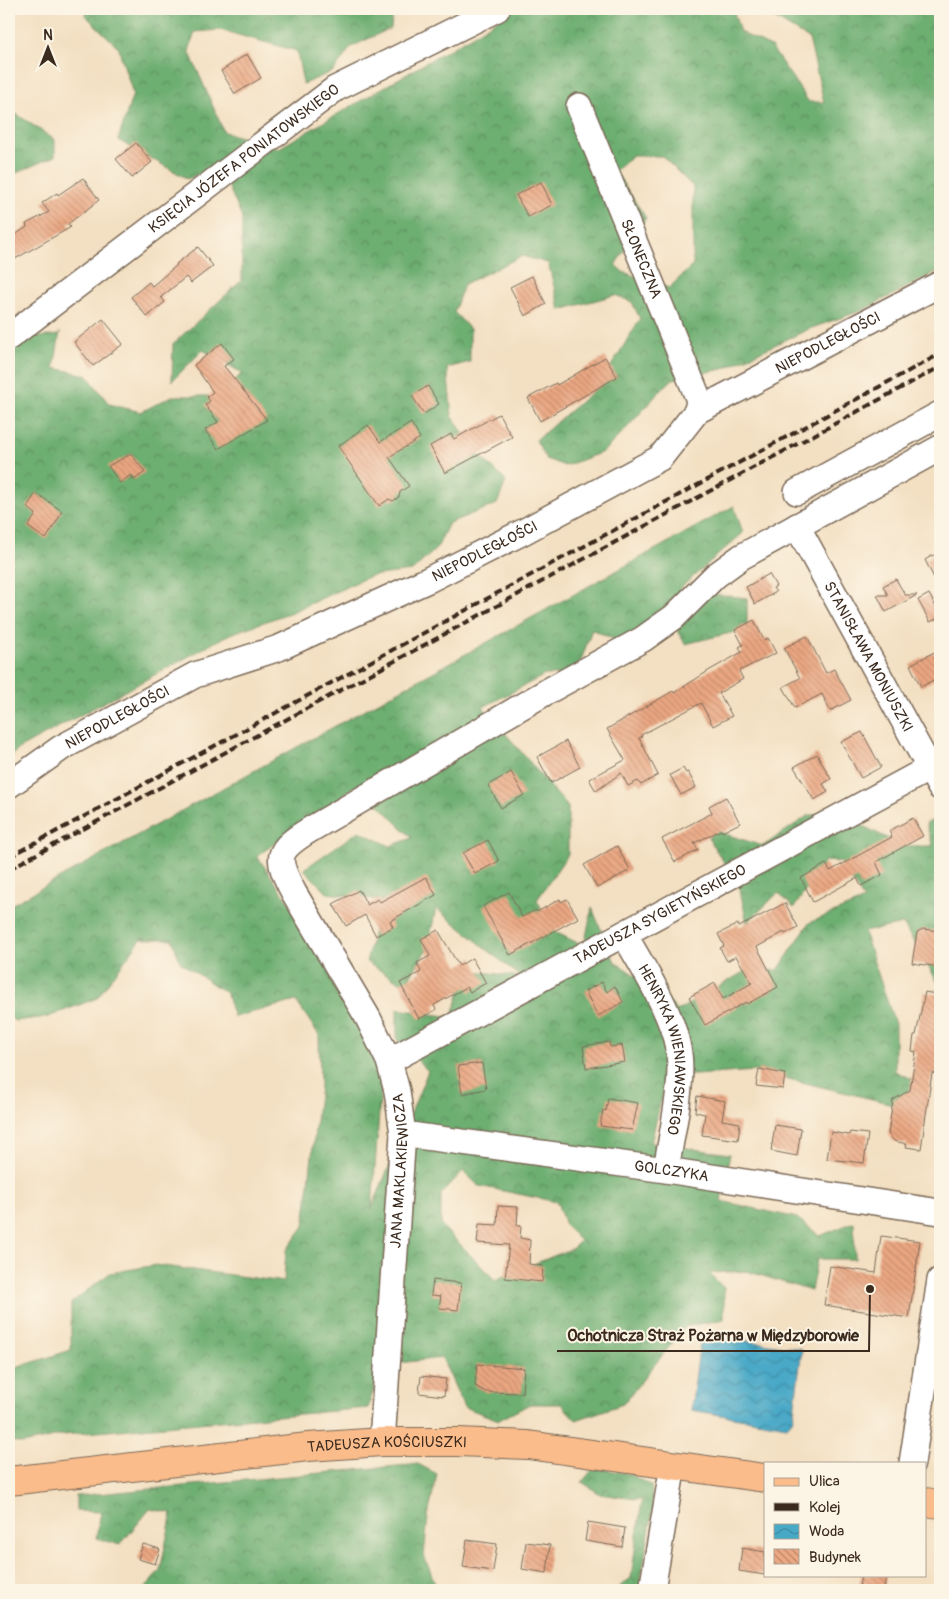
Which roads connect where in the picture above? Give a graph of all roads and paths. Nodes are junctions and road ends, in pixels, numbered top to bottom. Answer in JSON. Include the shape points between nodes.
{"nodes":[{"id":1,"x":497,"y":9,"type":"edge"},
{"id":2,"x":579,"y":106,"type":"dead end"},
{"id":3,"x":940,"y":284,"type":"edge"},
{"id":4,"x":9,"y":337,"type":"edge"},
{"id":5,"x":697,"y":412,"type":"junction"},
{"id":6,"x":940,"y":414,"type":"edge"},
{"id":7,"x":940,"y":448,"type":"edge"},
{"id":8,"x":843,"y":466,"type":"junction"},
{"id":9,"x":796,"y":492,"type":"dead end"},
{"id":10,"x":856,"y":494,"type":"junction"},
{"id":11,"x":797,"y":526,"type":"junction"},
{"id":12,"x":935,"y":777,"type":"edge"},
{"id":13,"x":9,"y":785,"type":"edge"},
{"id":14,"x":624,"y":934,"type":"junction"},
{"id":15,"x":390,"y":1061,"type":"junction"},
{"id":16,"x":403,"y":1134,"type":"junction"},
{"id":17,"x":666,"y":1170,"type":"junction"},
{"id":18,"x":940,"y":1212,"type":"edge"},
{"id":19,"x":940,"y":1280,"type":"edge"},
{"id":20,"x":382,"y":1442,"type":"junction"},
{"id":21,"x":912,"y":1462,"type":"edge"},
{"id":22,"x":673,"y":1465,"type":"junction"},
{"id":23,"x":764,"y":1478,"type":"edge"},
{"id":24,"x":9,"y":1481,"type":"edge"},
{"id":25,"x":926,"y":1502,"type":"edge"},
{"id":26,"x":940,"y":1504,"type":"edge"},
{"id":27,"x":652,"y":1590,"type":"edge"}],
"edges":[{"from":1,"to":4,"type":"street","name":"KSIĘCIA JÓZEFA PONIATOWSKIEGO","via":[[335,89]]},
{"from":2,"to":5,"type":"street","name":"SŁONECZNA","via":[[699,400]]},
{"from":3,"to":5,"type":"street","name":"NIEPODLEGŁOŚCI"},
{"from":5,"to":13,"type":"street","name":"NIEPODLEGŁOŚCI","via":[[660,458],[428,580],[279,648],[195,675],[61,748]]},
{"from":6,"to":8,"type":"street"},
{"from":7,"to":10,"type":"street"},
{"from":8,"to":9,"type":"street"},
{"from":8,"to":10,"type":"street"},
{"from":10,"to":11,"type":"street"},
{"from":11,"to":12,"type":"street","name":"STANISŁAWA MONIUSZKI"},
{"from":11,"to":15,"type":"street","name":"JANA MAKLAKIEWICZA","via":[[724,568],[680,612],[643,639],[548,691],[284,848],[281,865],[294,894]]},
{"from":12,"to":14,"type":"street","name":"TADEUSZA SYGIETYŃSKIEGO"},
{"from":14,"to":15,"type":"street","name":"TADEUSZA SYGIETYŃSKIEGO"},
{"from":14,"to":17,"type":"street","name":"HENRYKA WIENIAWSKIEGO","via":[[670,1018],[679,1049],[679,1084]]},
{"from":15,"to":16,"type":"street","name":"JANA MAKLAKIEWICZA"},
{"from":16,"to":17,"type":"street","name":"GOLCZYKA"},
{"from":16,"to":20,"type":"street","name":"JANA MAKLAKIEWICZA"},
{"from":17,"to":18,"type":"street","name":"GOLCZYKA"},
{"from":19,"to":21,"type":"street"},
{"from":20,"to":22,"type":"main road","name":"TADEUSZA KOŚCIUSZKI","via":[[528,1445]]},
{"from":20,"to":24,"type":"main road","name":"TADEUSZA KOŚCIUSZKI","via":[[308,1447]]},
{"from":22,"to":23,"type":"main road","name":"TADEUSZA KOŚCIUSZKI"},
{"from":22,"to":27,"type":"street"},
{"from":25,"to":26,"type":"main road"}]}
